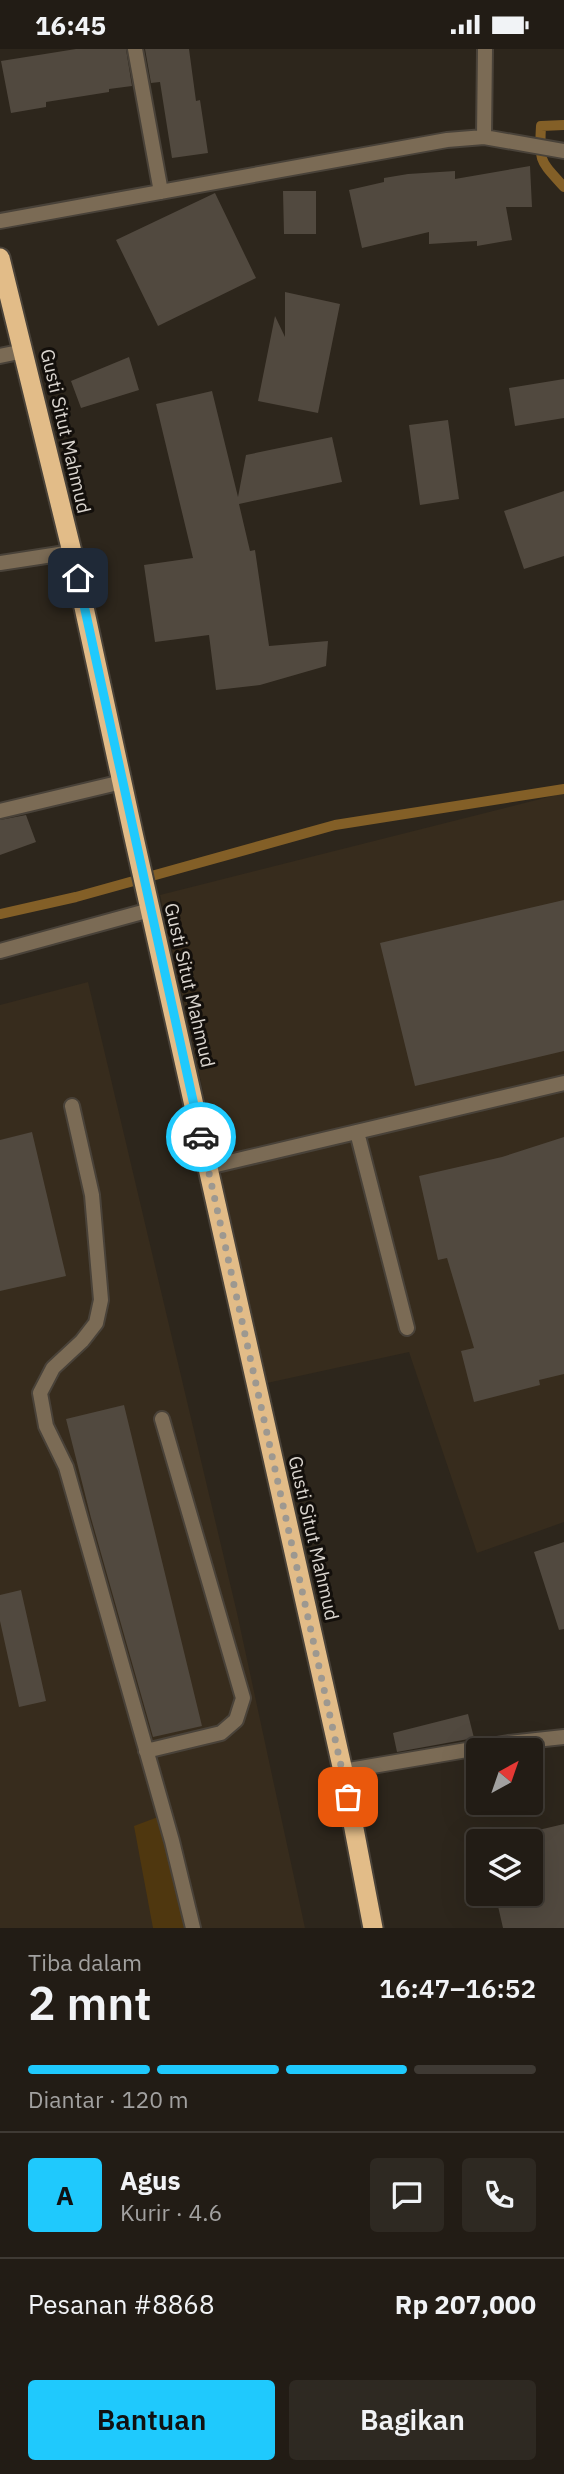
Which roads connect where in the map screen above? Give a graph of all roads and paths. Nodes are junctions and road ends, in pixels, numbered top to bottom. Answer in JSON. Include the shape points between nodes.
{"nodes":[{"id":1,"x":135,"y":49,"type":"edge"},
{"id":2,"x":485,"y":49,"type":"edge"},
{"id":3,"x":484,"y":137,"type":"junction"},
{"id":4,"x":563,"y":151,"type":"edge"},
{"id":5,"x":161,"y":192,"type":"junction"},
{"id":6,"x":0,"y":221,"type":"edge"},
{"id":7,"x":0,"y":258,"type":"edge"},
{"id":8,"x":24,"y":351,"type":"junction"},
{"id":9,"x":0,"y":356,"type":"edge"},
{"id":10,"x":72,"y":552,"type":"junction"},
{"id":11,"x":0,"y":563,"type":"edge"},
{"id":12,"x":122,"y":782,"type":"junction"},
{"id":13,"x":0,"y":811,"type":"edge"},
{"id":14,"x":150,"y":910,"type":"junction"},
{"id":15,"x":0,"y":951,"type":"edge"},
{"id":16,"x":564,"y":1083,"type":"edge"},
{"id":17,"x":72,"y":1106,"type":"dead end"},
{"id":18,"x":357,"y":1132,"type":"junction"},
{"id":19,"x":208,"y":1167,"type":"junction"},
{"id":20,"x":407,"y":1328,"type":"dead end"},
{"id":21,"x":162,"y":1419,"type":"dead end"},
{"id":22,"x":564,"y":1737,"type":"edge"},
{"id":23,"x":146,"y":1751,"type":"junction"},
{"id":24,"x":343,"y":1771,"type":"junction"},
{"id":25,"x":193,"y":1928,"type":"edge"},
{"id":26,"x":373,"y":1928,"type":"edge"}],
"edges":[{"from":1,"to":5,"type":"street"},
{"from":2,"to":3,"type":"street"},
{"from":3,"to":4,"type":"street"},
{"from":3,"to":5,"type":"street"},
{"from":5,"to":6,"type":"street"},
{"from":7,"to":8,"type":"highway","name":"Gusti Situt Mahmud"},
{"from":8,"to":9,"type":"street"},
{"from":8,"to":10,"type":"highway","name":"Gusti Situt Mahmud"},
{"from":10,"to":11,"type":"street"},
{"from":10,"to":12,"type":"highway","name":"Gusti Situt Mahmud"},
{"from":12,"to":13,"type":"street"},
{"from":12,"to":14,"type":"highway","name":"Gusti Situt Mahmud"},
{"from":14,"to":15,"type":"street"},
{"from":14,"to":19,"type":"highway","name":"Gusti Situt Mahmud"},
{"from":16,"to":18,"type":"street"},
{"from":17,"to":23,"type":"street","via":[[92,1195],[101,1300],[96,1323],[53,1368],[40,1393],[46,1426],[66,1467]]},
{"from":18,"to":19,"type":"street"},
{"from":18,"to":20,"type":"street"},
{"from":19,"to":24,"type":"highway","name":"Gusti Situt Mahmud"},
{"from":21,"to":23,"type":"street","via":[[243,1698],[236,1720],[221,1733]]},
{"from":22,"to":24,"type":"street"},
{"from":23,"to":25,"type":"street"},
{"from":24,"to":26,"type":"highway","name":"Gusti Situt Mahmud"}]}
